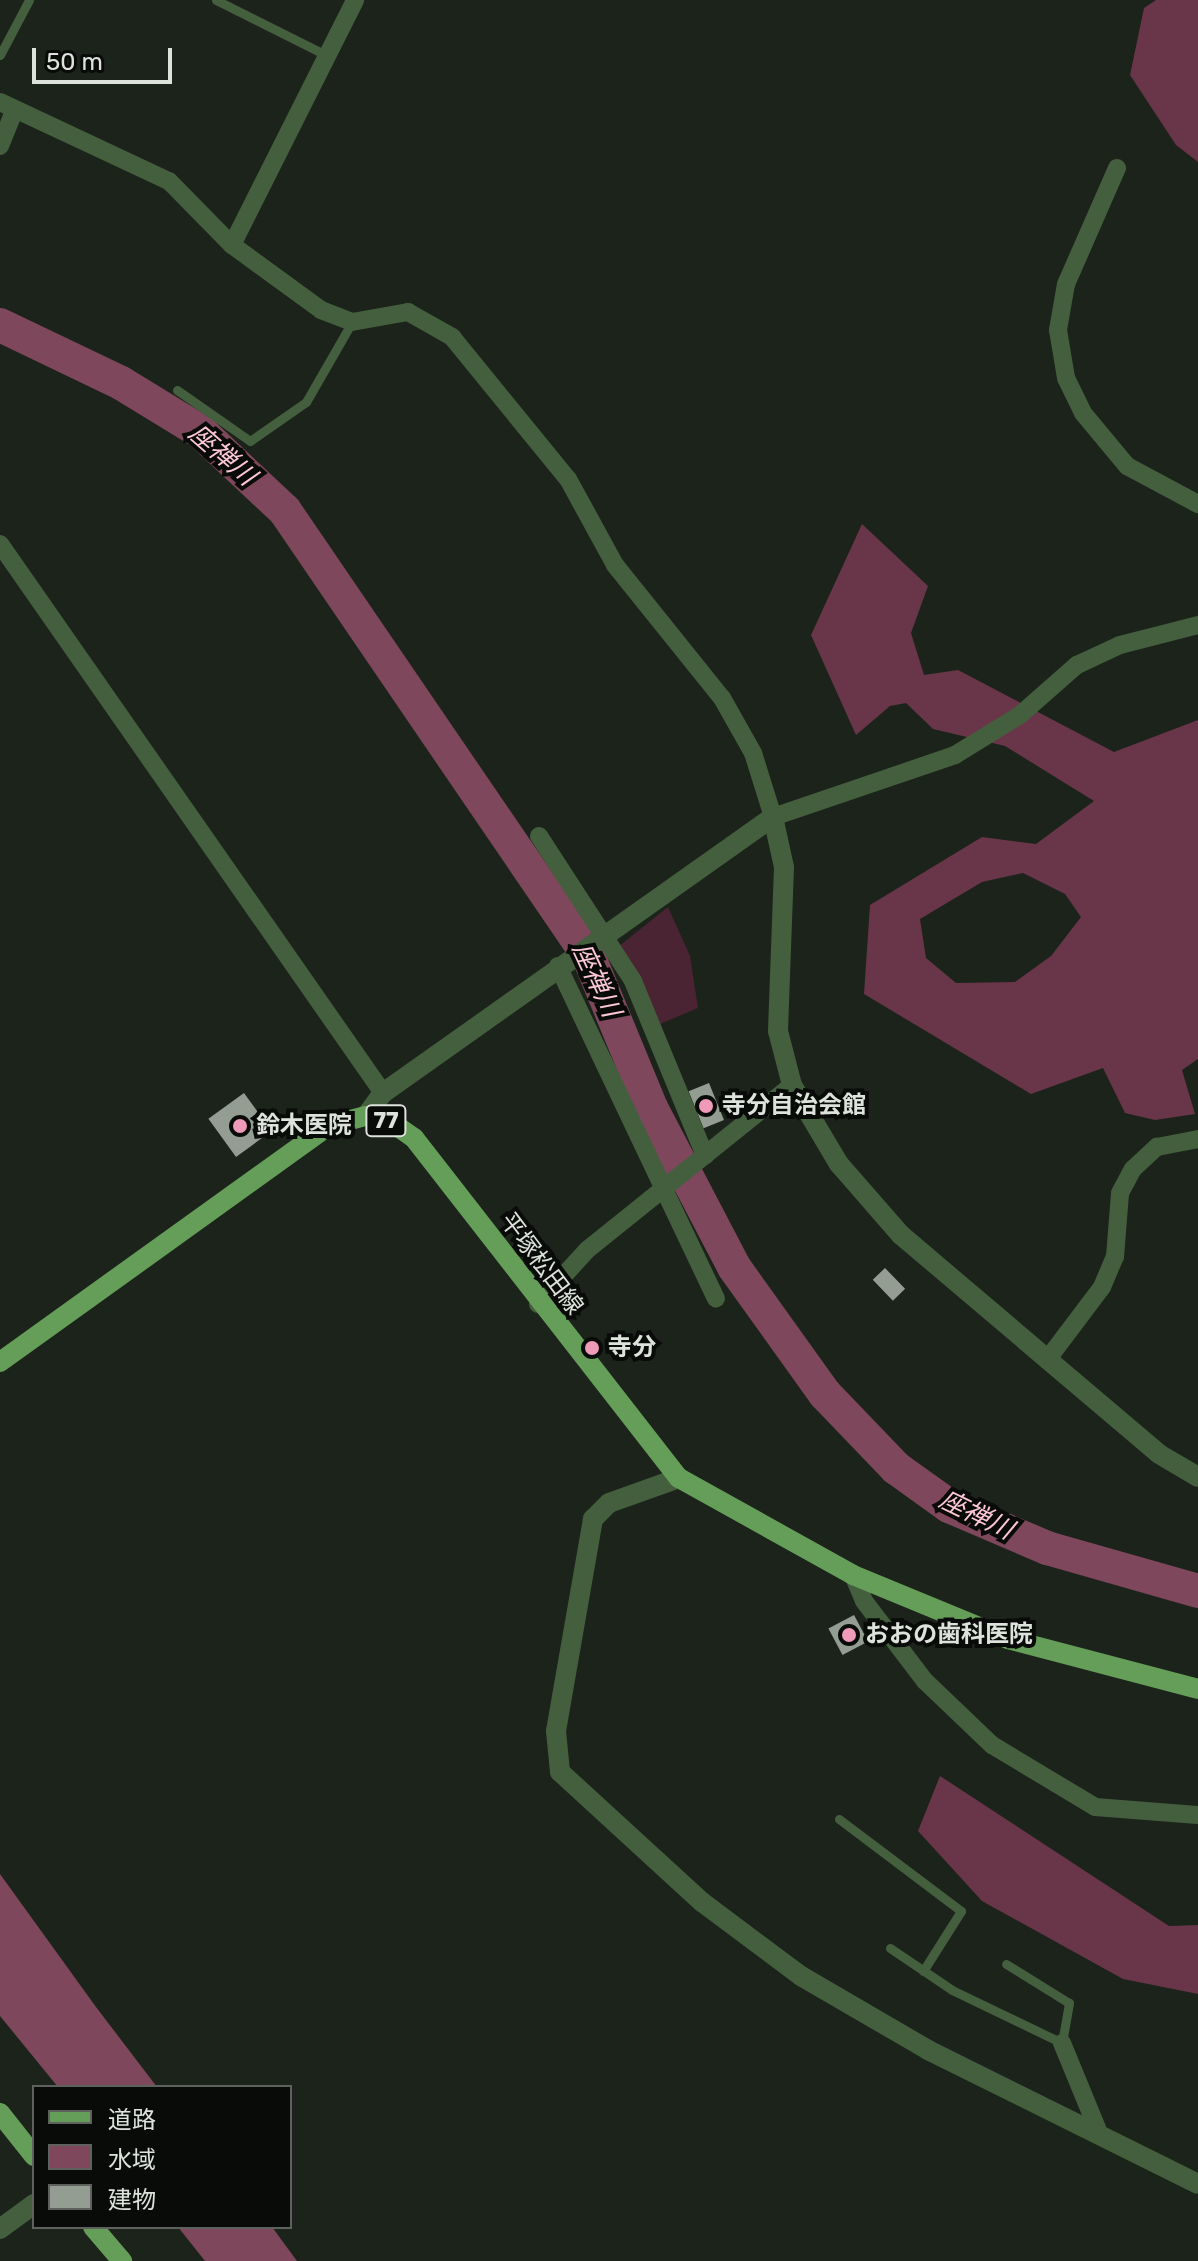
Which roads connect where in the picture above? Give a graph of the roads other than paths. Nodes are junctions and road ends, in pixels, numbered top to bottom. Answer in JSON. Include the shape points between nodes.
{"nodes":[{"id":1,"x":29,"y":0,"type":"edge"},
{"id":2,"x":216,"y":0,"type":"edge"},
{"id":3,"x":355,"y":0,"type":"edge"},
{"id":4,"x":0,"y":55,"type":"edge"},
{"id":5,"x":326,"y":55,"type":"junction"},
{"id":6,"x":7,"y":108,"type":"edge"},
{"id":7,"x":0,"y":146,"type":"edge"},
{"id":8,"x":1117,"y":168,"type":"dead end"},
{"id":9,"x":232,"y":245,"type":"junction"},
{"id":10,"x":352,"y":322,"type":"junction"},
{"id":11,"x":177,"y":390,"type":"dead end"},
{"id":12,"x":1198,"y":504,"type":"edge"},
{"id":13,"x":0,"y":544,"type":"edge"},
{"id":14,"x":16,"y":568,"type":"junction"},
{"id":15,"x":0,"y":579,"type":"edge"},
{"id":16,"x":1198,"y":625,"type":"edge"},
{"id":17,"x":773,"y":817,"type":"junction"},
{"id":18,"x":539,"y":836,"type":"dead end"},
{"id":19,"x":602,"y":937,"type":"junction"},
{"id":20,"x":558,"y":966,"type":"junction"},
{"id":21,"x":792,"y":1085,"type":"junction"},
{"id":22,"x":383,"y":1093,"type":"junction"},
{"id":23,"x":366,"y":1116,"type":"junction"},
{"id":24,"x":1198,"y":1139,"type":"edge"},
{"id":25,"x":705,"y":1156,"type":"junction"},
{"id":26,"x":662,"y":1190,"type":"junction"},
{"id":27,"x":716,"y":1298,"type":"dead end"},
{"id":28,"x":538,"y":1304,"type":"junction"},
{"id":29,"x":1047,"y":1360,"type":"junction"},
{"id":30,"x":0,"y":1362,"type":"edge"},
{"id":31,"x":1198,"y":1477,"type":"edge"},
{"id":32,"x":679,"y":1478,"type":"junction"},
{"id":33,"x":853,"y":1575,"type":"junction"},
{"id":34,"x":1198,"y":1689,"type":"edge"},
{"id":35,"x":1198,"y":1815,"type":"edge"},
{"id":36,"x":839,"y":1819,"type":"dead end"},
{"id":37,"x":890,"y":1948,"type":"dead end"},
{"id":38,"x":1006,"y":1964,"type":"dead end"},
{"id":39,"x":923,"y":1971,"type":"junction"},
{"id":40,"x":1062,"y":2043,"type":"junction"},
{"id":41,"x":0,"y":2113,"type":"edge"},
{"id":42,"x":1097,"y":2128,"type":"junction"},
{"id":43,"x":32,"y":2153,"type":"edge"},
{"id":44,"x":1198,"y":2184,"type":"edge"},
{"id":45,"x":32,"y":2205,"type":"edge"},
{"id":46,"x":0,"y":2229,"type":"edge"},
{"id":47,"x":95,"y":2229,"type":"edge"},
{"id":48,"x":122,"y":2261,"type":"edge"}],
"edges":[{"from":1,"to":4,"type":"lane"},
{"from":2,"to":5,"type":"lane"},
{"from":3,"to":5,"type":"street"},
{"from":5,"to":9,"type":"street"},
{"from":6,"to":7,"type":"street"},
{"from":6,"to":9,"type":"street","via":[[95,140],[169,181]]},
{"from":8,"to":12,"type":"street","via":[[1066,284],[1058,330],[1066,378],[1083,413],[1127,466]]},
{"from":9,"to":10,"type":"street","via":[[321,310]]},
{"from":10,"to":11,"type":"lane","via":[[306,402],[250,441]]},
{"from":10,"to":17,"type":"street","via":[[408,312],[452,337],[568,479],[615,565],[722,698],[753,753]]},
{"from":13,"to":14,"type":"street"},
{"from":14,"to":15,"type":"street"},
{"from":14,"to":22,"type":"street"},
{"from":16,"to":17,"type":"street","via":[[1120,645],[1077,665],[1020,715],[955,755]]},
{"from":17,"to":19,"type":"street"},
{"from":17,"to":21,"type":"street","via":[[784,867],[778,1031]]},
{"from":18,"to":19,"type":"street"},
{"from":19,"to":20,"type":"street"},
{"from":19,"to":25,"type":"street","via":[[639,994]]},
{"from":20,"to":22,"type":"street"},
{"from":20,"to":26,"type":"street","via":[[611,1068]]},
{"from":21,"to":25,"type":"street"},
{"from":21,"to":29,"type":"street","via":[[860,1190]]},
{"from":22,"to":23,"type":"street"},
{"from":23,"to":28,"type":"main road","name":"平塚松田線","number":"77","via":[[414,1138]]},
{"from":23,"to":30,"type":"main road","number":"77","via":[[328,1126]]},
{"from":24,"to":29,"type":"street","via":[[1157,1147],[1133,1169],[1120,1193],[1115,1257],[1102,1287]]},
{"from":25,"to":26,"type":"street"},
{"from":26,"to":27,"type":"street"},
{"from":26,"to":28,"type":"street","via":[[587,1250]]},
{"from":28,"to":32,"type":"main road","name":"平塚松田線","number":"77"},
{"from":29,"to":31,"type":"street","via":[[1159,1454]]},
{"from":32,"to":33,"type":"main road","name":"平塚松田線","number":"77"},
{"from":32,"to":42,"type":"street","via":[[609,1503],[593,1519],[556,1731],[560,1772],[702,1902],[801,1976],[928,2050]]},
{"from":33,"to":34,"type":"main road","name":"平塚松田線","number":"77","via":[[1008,1639]]},
{"from":33,"to":35,"type":"street","via":[[864,1601],[925,1681],[1004,1754],[1095,1807]]},
{"from":36,"to":39,"type":"lane","via":[[961,1911]]},
{"from":37,"to":39,"type":"lane"},
{"from":38,"to":40,"type":"lane","via":[[1069,2003]]},
{"from":39,"to":40,"type":"lane"},
{"from":40,"to":42,"type":"street"},
{"from":41,"to":43,"type":"main road"},
{"from":42,"to":44,"type":"street"},
{"from":45,"to":46,"type":"street"},
{"from":47,"to":48,"type":"main road"}]}
